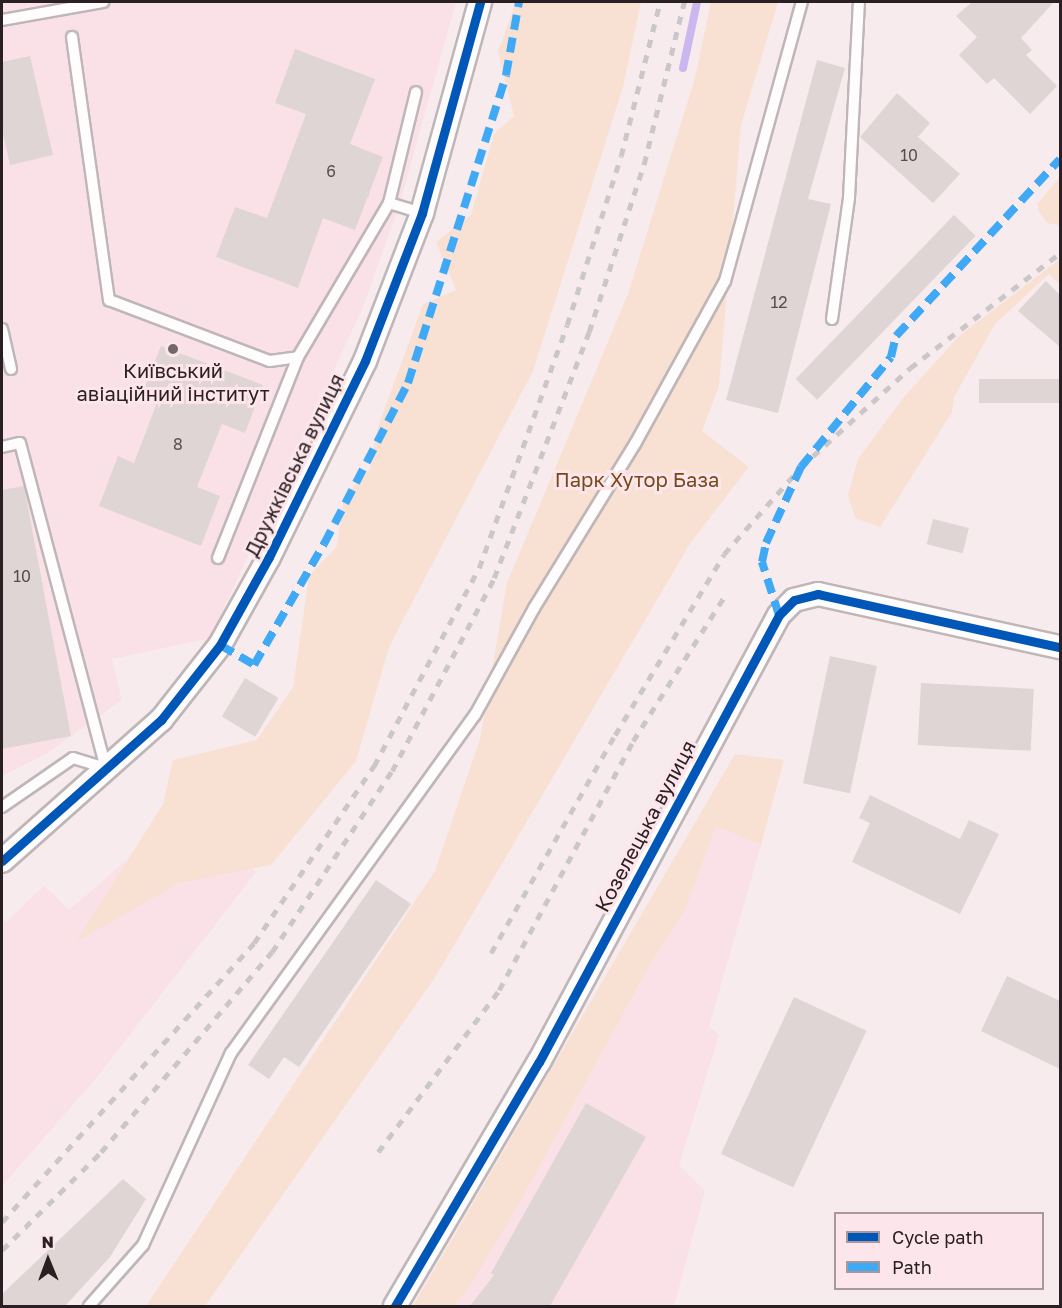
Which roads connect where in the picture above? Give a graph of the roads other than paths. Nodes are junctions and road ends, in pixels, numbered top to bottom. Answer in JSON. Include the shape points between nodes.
{"nodes":[{"id":1,"x":103,"y":2,"type":"edge"},
{"id":2,"x":480,"y":2,"type":"edge"},
{"id":3,"x":802,"y":2,"type":"edge"},
{"id":4,"x":859,"y":2,"type":"edge"},
{"id":5,"x":2,"y":20,"type":"edge"},
{"id":6,"x":72,"y":37,"type":"dead end"},
{"id":7,"x":416,"y":92,"type":"dead end"},
{"id":8,"x":385,"y":201,"type":"junction"},
{"id":9,"x":422,"y":213,"type":"junction"},
{"id":10,"x":832,"y":319,"type":"dead end"},
{"id":11,"x":2,"y":329,"type":"edge"},
{"id":12,"x":298,"y":357,"type":"junction"},
{"id":13,"x":11,"y":369,"type":"dead end"},
{"id":14,"x":2,"y":447,"type":"edge"},
{"id":15,"x":218,"y":558,"type":"dead end"},
{"id":16,"x":1060,"y":647,"type":"edge"},
{"id":17,"x":106,"y":768,"type":"junction"},
{"id":18,"x":2,"y":807,"type":"edge"},
{"id":19,"x":2,"y":861,"type":"edge"},
{"id":20,"x":89,"y":1306,"type":"edge"},
{"id":21,"x":395,"y":1306,"type":"edge"}],
"edges":[{"from":1,"to":5,"type":"lane"},
{"from":2,"to":9,"type":"street","name":"Дружківська вулиця"},
{"from":3,"to":20,"type":"lane","via":[[725,281],[635,444],[534,608],[475,715],[231,1053],[143,1245]]},
{"from":4,"to":10,"type":"lane","via":[[849,198]]},
{"from":6,"to":12,"type":"lane","via":[[109,300],[270,361]]},
{"from":7,"to":8,"type":"lane"},
{"from":8,"to":9,"type":"lane"},
{"from":8,"to":12,"type":"lane"},
{"from":9,"to":17,"type":"street","name":"Дружківська вулиця","via":[[365,361],[264,567],[220,645],[161,720]]},
{"from":11,"to":13,"type":"lane"},
{"from":12,"to":15,"type":"lane"},
{"from":14,"to":17,"type":"lane","via":[[20,443]]},
{"from":16,"to":21,"type":"street","name":"Козелецька вулиця","via":[[818,594],[794,600],[779,615],[539,1062]]},
{"from":17,"to":18,"type":"lane","via":[[73,758]]},
{"from":17,"to":19,"type":"street","name":"Дружківська вулиця"}]}
